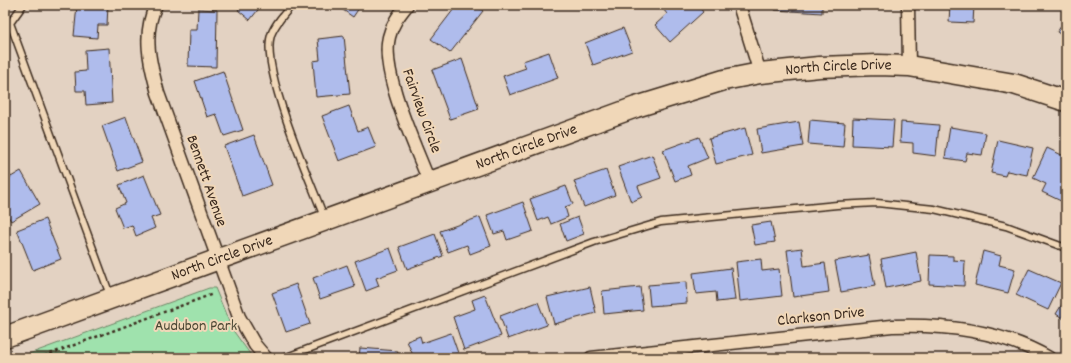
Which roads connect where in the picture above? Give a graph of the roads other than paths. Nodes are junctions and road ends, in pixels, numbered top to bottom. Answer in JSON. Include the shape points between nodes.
{"nodes":[{"id":1,"x":23,"y":5,"type":"edge"},
{"id":2,"x":156,"y":5,"type":"edge"},
{"id":3,"x":292,"y":5,"type":"edge"},
{"id":4,"x":407,"y":5,"type":"edge"},
{"id":5,"x":738,"y":5,"type":"edge"},
{"id":6,"x":908,"y":5,"type":"edge"},
{"id":7,"x":909,"y":66,"type":"junction"},
{"id":8,"x":760,"y":73,"type":"junction"},
{"id":9,"x":1066,"y":101,"type":"edge"},
{"id":10,"x":430,"y":184,"type":"junction"},
{"id":11,"x":326,"y":222,"type":"junction"},
{"id":12,"x":1066,"y":248,"type":"edge"},
{"id":13,"x":217,"y":260,"type":"junction"},
{"id":14,"x":111,"y":298,"type":"junction"},
{"id":15,"x":6,"y":334,"type":"edge"},
{"id":16,"x":266,"y":358,"type":"edge"},
{"id":17,"x":284,"y":358,"type":"edge"},
{"id":18,"x":591,"y":358,"type":"edge"},
{"id":19,"x":1049,"y":358,"type":"edge"}],
"edges":[{"from":1,"to":14,"type":"lane","via":[[10,23]]},
{"from":2,"to":13,"type":"street","name":"Bennett Avenue","via":[[149,29],[150,66]]},
{"from":3,"to":11,"type":"lane","via":[[271,35],[269,59],[276,88]]},
{"from":4,"to":10,"type":"street","name":"Fairview Circle","via":[[394,23],[389,38],[388,69]]},
{"from":5,"to":8,"type":"street"},
{"from":6,"to":7,"type":"street"},
{"from":7,"to":8,"type":"main road","name":"North Circle Drive","via":[[819,67]]},
{"from":7,"to":9,"type":"main road","name":"North Circle Drive","via":[[1014,84]]},
{"from":8,"to":10,"type":"main road","name":"North Circle Drive","via":[[685,91]]},
{"from":10,"to":11,"type":"main road","name":"North Circle Drive"},
{"from":11,"to":13,"type":"main road","name":"North Circle Drive"},
{"from":12,"to":17,"type":"lane","via":[[1006,226],[934,209],[877,204],[837,205],[661,222],[594,242]]},
{"from":13,"to":14,"type":"main road","name":"North Circle Drive"},
{"from":13,"to":16,"type":"street","name":"Bennett Avenue","via":[[239,317]]},
{"from":14,"to":15,"type":"main road","name":"North Circle Drive"},
{"from":18,"to":19,"type":"street","name":"Clarkson Drive","via":[[892,326],[929,325],[974,330],[1000,337],[1024,345]]}]}
